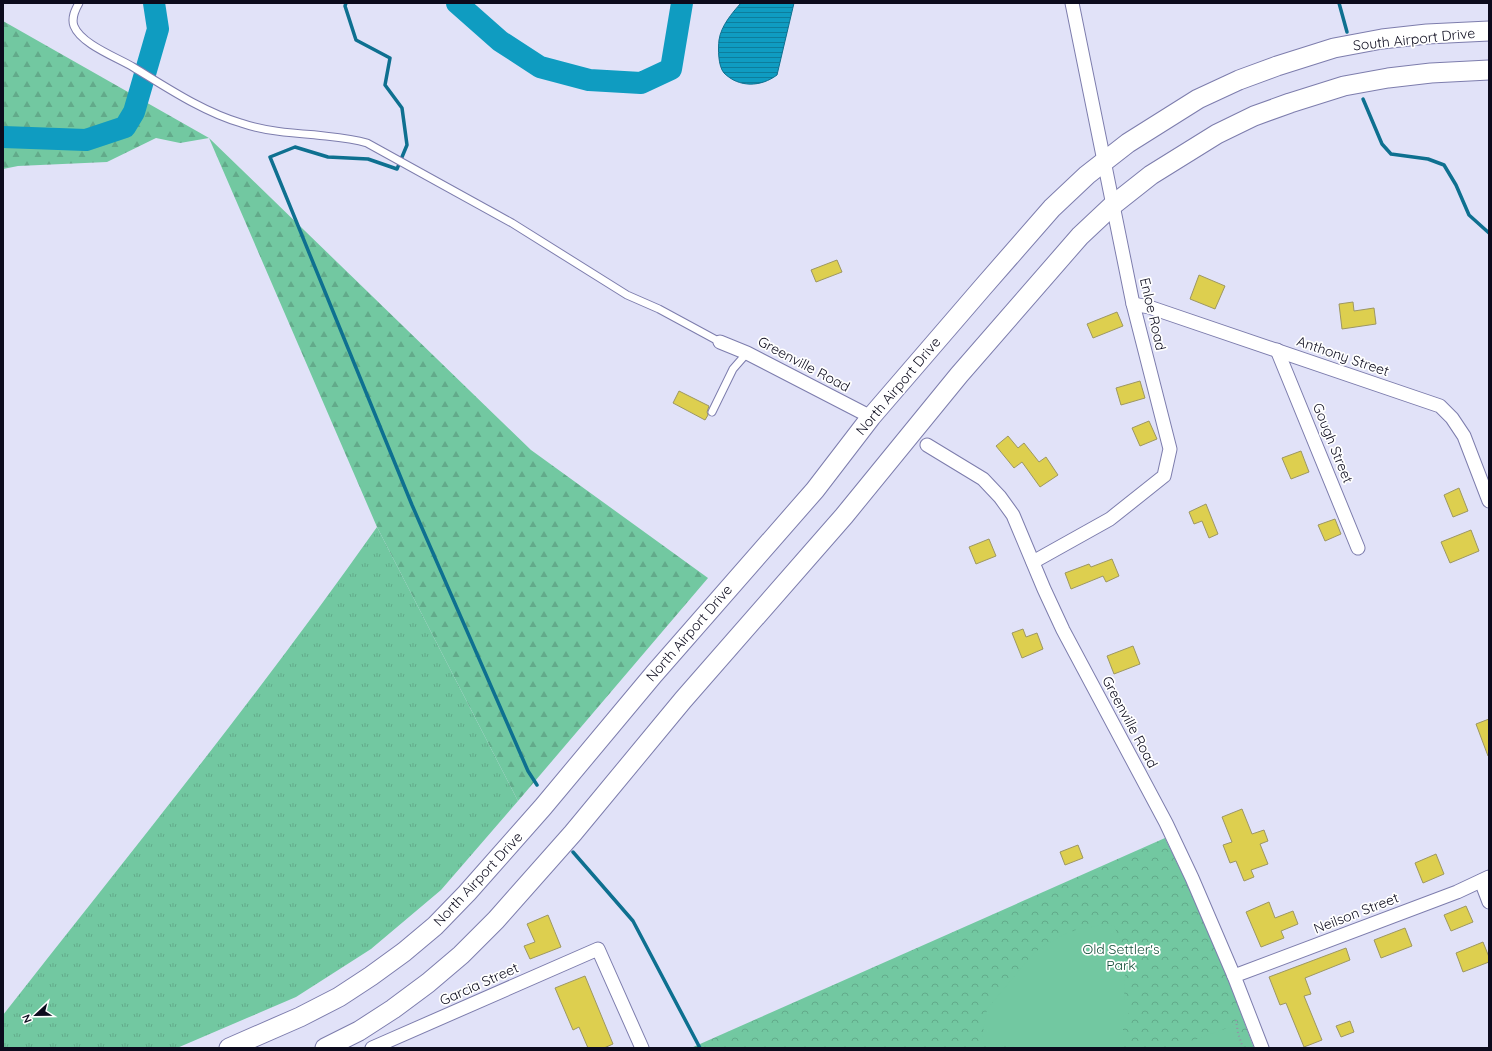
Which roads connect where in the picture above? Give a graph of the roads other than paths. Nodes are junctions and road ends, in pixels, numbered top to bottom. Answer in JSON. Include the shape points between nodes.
{"nodes":[{"id":1,"x":79,"y":3,"type":"edge"},
{"id":2,"x":1072,"y":3,"type":"edge"},
{"id":3,"x":1489,"y":31,"type":"edge"},
{"id":4,"x":1489,"y":70,"type":"edge"},
{"id":5,"x":1104,"y":162,"type":"junction"},
{"id":6,"x":1113,"y":205,"type":"junction"},
{"id":7,"x":1133,"y":304,"type":"junction"},
{"id":8,"x":720,"y":342,"type":"joint"},
{"id":9,"x":1277,"y":350,"type":"junction"},
{"id":10,"x":747,"y":353,"type":"junction"},
{"id":11,"x":712,"y":412,"type":"dead end"},
{"id":12,"x":871,"y":418,"type":"junction"},
{"id":13,"x":927,"y":444,"type":"dead end"},
{"id":14,"x":1489,"y":501,"type":"edge"},
{"id":15,"x":1358,"y":548,"type":"dead end"},
{"id":16,"x":1032,"y":562,"type":"junction"},
{"id":17,"x":1485,"y":879,"type":"edge"},
{"id":18,"x":1489,"y":902,"type":"edge"},
{"id":19,"x":1234,"y":976,"type":"junction"},
{"id":20,"x":229,"y":1048,"type":"edge"},
{"id":21,"x":325,"y":1048,"type":"edge"},
{"id":22,"x":372,"y":1048,"type":"edge"},
{"id":23,"x":642,"y":1048,"type":"edge"},
{"id":24,"x":1262,"y":1048,"type":"edge"}],
"edges":[{"from":1,"to":8,"type":"lane","via":[[73,16],[74,26],[79,34],[98,48],[205,108],[241,124],[362,141],[512,223],[627,295]]},
{"from":2,"to":5,"type":"street","name":"Enloe Road"},
{"from":3,"to":5,"type":"main road","name":"South Airport Drive","via":[[1382,39],[1334,48],[1277,66],[1239,80],[1198,100],[1128,143]]},
{"from":4,"to":6,"type":"main road","via":[[1388,78],[1344,86],[1290,103],[1254,116],[1217,134],[1151,175]]},
{"from":5,"to":6,"type":"street","name":"Enloe Road"},
{"from":5,"to":12,"type":"main road","name":"North Airport Drive","via":[[1052,208]]},
{"from":6,"to":7,"type":"street","name":"Enloe Road"},
{"from":6,"to":21,"type":"main road","via":[[1080,236],[968,363],[844,516],[693,688],[573,833],[496,920],[428,983],[364,1027]]},
{"from":7,"to":9,"type":"street","name":"Anthony Street","via":[[1149,307]]},
{"from":7,"to":16,"type":"street","name":"Enloe Road","via":[[1170,449],[1164,476],[1110,519]]},
{"from":8,"to":10,"type":"street","name":"Greenville Road"},
{"from":9,"to":14,"type":"street","name":"Anthony Street","via":[[1440,406],[1464,436]]},
{"from":9,"to":15,"type":"street","name":"Gough Street"},
{"from":10,"to":11,"type":"lane","via":[[733,369]]},
{"from":10,"to":12,"type":"street","name":"Greenville Road"},
{"from":12,"to":20,"type":"main road","name":"North Airport Drive","via":[[815,490],[654,674],[543,807],[435,926],[404,952],[339,997]]},
{"from":13,"to":16,"type":"street","name":"Greenville Road","via":[[975,473],[993,489],[1013,515]]},
{"from":16,"to":19,"type":"street","name":"Greenville Road","via":[[1063,630],[1174,841]]},
{"from":17,"to":18,"type":"street"},
{"from":17,"to":19,"type":"street","name":"Neilson Street","via":[[1457,892]]},
{"from":19,"to":24,"type":"street","name":"Greenville Road"},
{"from":22,"to":23,"type":"street","name":"Garcia Street","via":[[598,949]]}]}
